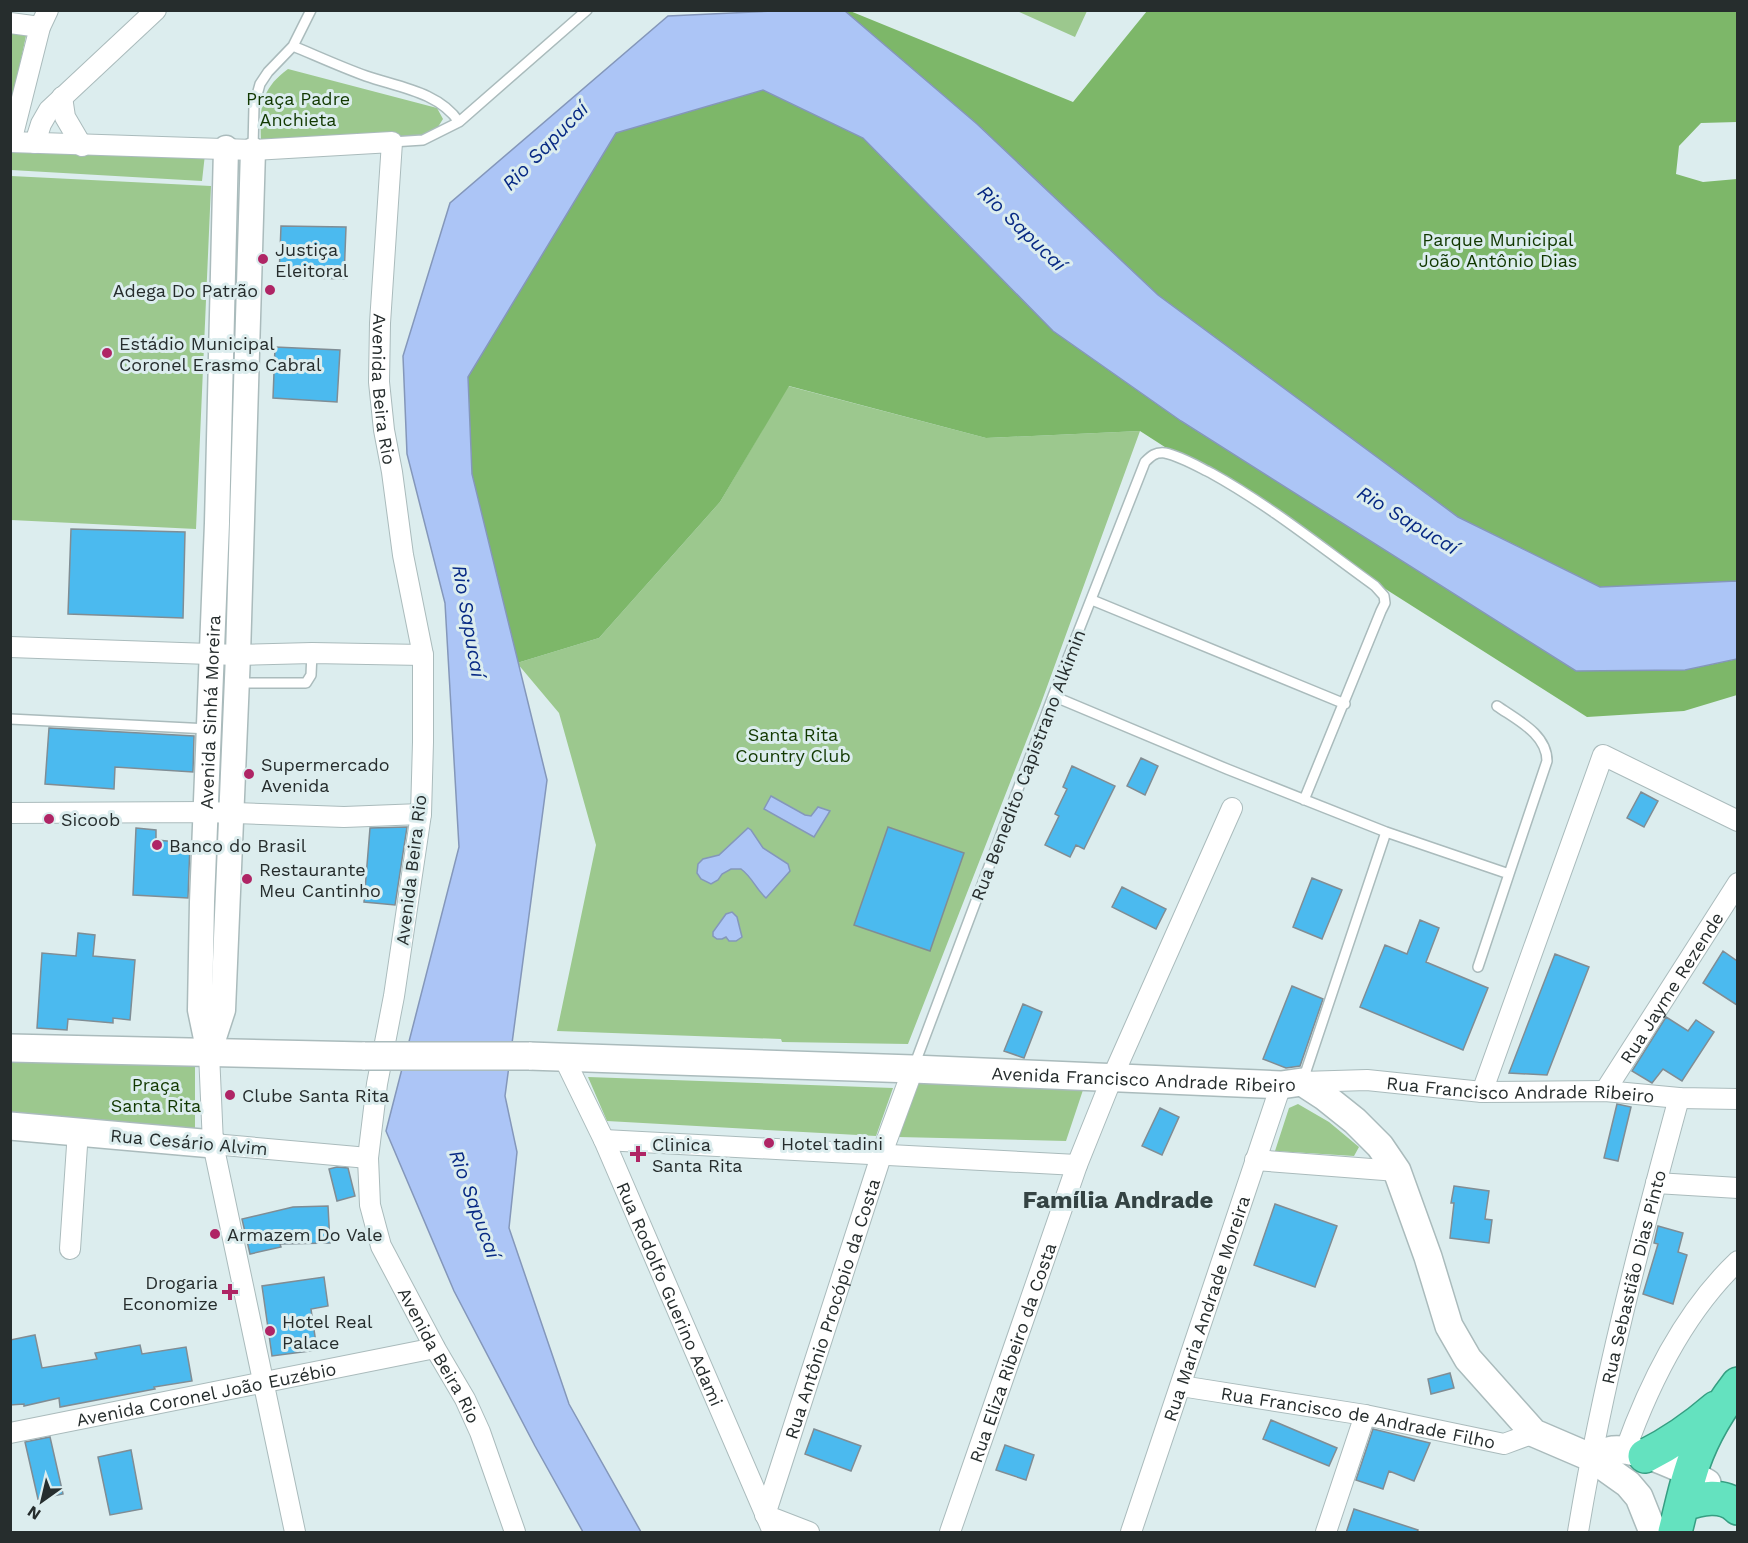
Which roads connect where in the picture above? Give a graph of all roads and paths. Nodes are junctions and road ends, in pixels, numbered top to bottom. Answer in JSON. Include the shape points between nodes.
{"nodes":[{"id":1,"x":156,"y":10,"type":"edge"},
{"id":2,"x":310,"y":10,"type":"edge"},
{"id":3,"x":587,"y":10,"type":"edge"},
{"id":4,"x":44,"y":19,"type":"edge"},
{"id":5,"x":10,"y":22,"type":"edge"},
{"id":6,"x":293,"y":46,"type":"junction"},
{"id":7,"x":62,"y":97,"type":"junction"},
{"id":8,"x":459,"y":122,"type":"junction"},
{"id":9,"x":11,"y":142,"type":"edge"},
{"id":10,"x":392,"y":142,"type":"junction"},
{"id":11,"x":35,"y":143,"type":"junction"},
{"id":12,"x":82,"y":146,"type":"junction"},
{"id":13,"x":226,"y":148,"type":"junction"},
{"id":14,"x":253,"y":150,"type":"junction"},
{"id":15,"x":217,"y":523,"type":"junction"},
{"id":16,"x":242,"y":523,"type":"junction"},
{"id":17,"x":1092,"y":600,"type":"junction"},
{"id":18,"x":10,"y":646,"type":"edge"},
{"id":19,"x":312,"y":653,"type":"junction"},
{"id":20,"x":212,"y":654,"type":"junction"},
{"id":21,"x":238,"y":655,"type":"junction"},
{"id":22,"x":423,"y":655,"type":"junction"},
{"id":23,"x":236,"y":683,"type":"junction"},
{"id":24,"x":1053,"y":696,"type":"junction"},
{"id":25,"x":1345,"y":704,"type":"junction"},
{"id":26,"x":1497,"y":706,"type":"dead end"},
{"id":27,"x":10,"y":720,"type":"edge"},
{"id":28,"x":222,"y":729,"type":"junction"},
{"id":29,"x":1304,"y":800,"type":"junction"},
{"id":30,"x":1232,"y":808,"type":"dead end"},
{"id":31,"x":206,"y":812,"type":"junction"},
{"id":32,"x":10,"y":813,"type":"edge"},
{"id":33,"x":230,"y":814,"type":"junction"},
{"id":34,"x":421,"y":814,"type":"junction"},
{"id":35,"x":1737,"y":820,"type":"edge"},
{"id":36,"x":1386,"y":832,"type":"junction"},
{"id":37,"x":1509,"y":874,"type":"junction"},
{"id":38,"x":1737,"y":883,"type":"edge"},
{"id":39,"x":1478,"y":967,"type":"dead end"},
{"id":40,"x":10,"y":1048,"type":"edge"},
{"id":41,"x":209,"y":1053,"type":"junction"},
{"id":42,"x":563,"y":1056,"type":"junction"},
{"id":43,"x":913,"y":1069,"type":"junction"},
{"id":44,"x":1112,"y":1078,"type":"junction"},
{"id":45,"x":1292,"y":1084,"type":"junction"},
{"id":46,"x":1605,"y":1091,"type":"junction"},
{"id":47,"x":1482,"y":1092,"type":"junction"},
{"id":48,"x":1679,"y":1098,"type":"junction"},
{"id":49,"x":1737,"y":1099,"type":"edge"},
{"id":50,"x":10,"y":1126,"type":"edge"},
{"id":51,"x":78,"y":1131,"type":"junction"},
{"id":52,"x":604,"y":1140,"type":"junction"},
{"id":53,"x":213,"y":1144,"type":"junction"},
{"id":54,"x":882,"y":1153,"type":"junction"},
{"id":55,"x":368,"y":1158,"type":"junction"},
{"id":56,"x":1255,"y":1160,"type":"junction"},
{"id":57,"x":1077,"y":1165,"type":"junction"},
{"id":58,"x":1396,"y":1171,"type":"junction"},
{"id":59,"x":1656,"y":1183,"type":"junction"},
{"id":60,"x":1737,"y":1188,"type":"edge"},
{"id":61,"x":70,"y":1249,"type":"dead end"},
{"id":62,"x":1737,"y":1261,"type":"edge"},
{"id":63,"x":435,"y":1348,"type":"junction"},
{"id":64,"x":264,"y":1384,"type":"junction"},
{"id":65,"x":1181,"y":1386,"type":"junction"},
{"id":66,"x":1731,"y":1393,"type":"edge"},
{"id":67,"x":1365,"y":1415,"type":"junction"},
{"id":68,"x":10,"y":1433,"type":"edge"},
{"id":69,"x":1534,"y":1433,"type":"junction"},
{"id":70,"x":1635,"y":1453,"type":"junction"},
{"id":71,"x":1590,"y":1457,"type":"junction"},
{"id":72,"x":1690,"y":1473,"type":"junction"},
{"id":73,"x":1735,"y":1505,"type":"edge"},
{"id":74,"x":1679,"y":1519,"type":"edge"},
{"id":75,"x":769,"y":1524,"type":"edge"},
{"id":76,"x":295,"y":1533,"type":"edge"},
{"id":77,"x":514,"y":1533,"type":"edge"},
{"id":78,"x":809,"y":1533,"type":"edge"},
{"id":79,"x":950,"y":1533,"type":"edge"},
{"id":80,"x":1131,"y":1533,"type":"edge"},
{"id":81,"x":1326,"y":1533,"type":"edge"},
{"id":82,"x":1578,"y":1533,"type":"edge"},
{"id":83,"x":1653,"y":1533,"type":"edge"}],
"edges":[{"from":1,"to":7,"type":"street"},
{"from":2,"to":6,"type":"lane"},
{"from":3,"to":8,"type":"lane"},
{"from":4,"to":5,"type":"street"},
{"from":4,"to":9,"type":"street"},
{"from":6,"to":8,"type":"lane","via":[[424,95],[450,109]]},
{"from":6,"to":14,"type":"lane","via":[[260,84],[254,106]]},
{"from":7,"to":11,"type":"street","via":[[49,110]]},
{"from":7,"to":12,"type":"street","via":[[65,117]]},
{"from":8,"to":10,"type":"lane","via":[[423,140]]},
{"from":9,"to":11,"type":"street"},
{"from":10,"to":14,"type":"street"},
{"from":10,"to":22,"type":"street","name":"Avenida Beira Rio","via":[[379,382],[403,555]]},
{"from":11,"to":12,"type":"street"},
{"from":12,"to":13,"type":"street"},
{"from":13,"to":14,"type":"street"},
{"from":13,"to":15,"type":"street","name":"Avenida Sinhá Moreira"},
{"from":14,"to":16,"type":"street","name":"Avenida Sinhá Moreira"},
{"from":15,"to":16,"type":"street"},
{"from":15,"to":20,"type":"street","name":"Avenida Sinhá Moreira"},
{"from":16,"to":21,"type":"street","name":"Avenida Sinhá Moreira"},
{"from":17,"to":24,"type":"lane","name":"Rua Benedito Capistrano Alkimin"},
{"from":17,"to":25,"type":"lane"},
{"from":17,"to":25,"type":"lane","name":"Rua Benedito Capistrano Alkimin","via":[[1145,462],[1156,453],[1166,453],[1252,497],[1380,590],[1384,603]]},
{"from":18,"to":20,"type":"street"},
{"from":19,"to":21,"type":"street"},
{"from":19,"to":22,"type":"street"},
{"from":19,"to":23,"type":"lane","via":[[311,675],[306,682]]},
{"from":20,"to":21,"type":"street"},
{"from":20,"to":28,"type":"street","name":"Avenida Sinhá Moreira"},
{"from":21,"to":23,"type":"street","name":"Avenida Sinhá Moreira"},
{"from":22,"to":34,"type":"street","name":"Avenida Beira Rio"},
{"from":23,"to":28,"type":"street","name":"Avenida Sinhá Moreira"},
{"from":24,"to":29,"type":"lane"},
{"from":24,"to":43,"type":"lane","name":"Rua Benedito Capistrano Alkimin"},
{"from":25,"to":29,"type":"lane"},
{"from":26,"to":37,"type":"lane","via":[[1534,732],[1547,749],[1547,761]]},
{"from":27,"to":28,"type":"lane"},
{"from":28,"to":31,"type":"street","name":"Avenida Sinhá Moreira"},
{"from":28,"to":33,"type":"street","name":"Avenida Sinhá Moreira"},
{"from":29,"to":36,"type":"lane"},
{"from":30,"to":44,"type":"street","name":"Rua Eliza Ribeiro da Costa"},
{"from":31,"to":32,"type":"street"},
{"from":31,"to":33,"type":"street"},
{"from":31,"to":41,"type":"street","name":"Avenida Sinhá Moreira","via":[[200,1011]]},
{"from":33,"to":34,"type":"street"},
{"from":33,"to":41,"type":"street","name":"Avenida Sinhá Moreira","via":[[223,1010]]},
{"from":34,"to":55,"type":"street","name":"Avenida Beira Rio"},
{"from":35,"to":47,"type":"street","via":[[1603,755]]},
{"from":36,"to":37,"type":"lane"},
{"from":36,"to":45,"type":"lane","name":"Rua Maria Andrade Moreira"},
{"from":37,"to":39,"type":"lane"},
{"from":38,"to":46,"type":"street","name":"Rua Jayme Rezende"},
{"from":40,"to":41,"type":"main road","name":"Avenida Francisco Andrade Ribeiro"},
{"from":41,"to":42,"type":"main road","name":"Avenida Francisco Andrade Ribeiro","bridge":true},
{"from":41,"to":53,"type":"street"},
{"from":42,"to":43,"type":"main road","name":"Avenida Francisco Andrade Ribeiro"},
{"from":42,"to":52,"type":"street","name":"Rua Rodolfo Guerino Adami"},
{"from":43,"to":44,"type":"main road","name":"Avenida Francisco Andrade Ribeiro"},
{"from":43,"to":54,"type":"street","name":"Rua Antônio Procópio da Costa"},
{"from":44,"to":45,"type":"main road","name":"Avenida Francisco Andrade Ribeiro"},
{"from":44,"to":57,"type":"street","name":"Rua Eliza Ribeiro da Costa"},
{"from":45,"to":47,"type":"street","name":"Rua Francisco Andrade Ribeiro","via":[[1367,1080]]},
{"from":45,"to":56,"type":"street","name":"Rua Maria Andrade Moreira"},
{"from":45,"to":58,"type":"main road","name":"Avenida Francisco Andrade Ribeiro","via":[[1325,1097],[1355,1121],[1380,1146]]},
{"from":46,"to":47,"type":"street","name":"Rua Francisco Andrade Ribeiro"},
{"from":46,"to":48,"type":"street","name":"Rua Francisco Andrade Ribeiro"},
{"from":48,"to":49,"type":"street","name":"Rua Francisco Andrade Ribeiro"},
{"from":48,"to":59,"type":"street","name":"Rua Sebastião Dias Pinto"},
{"from":50,"to":51,"type":"main road","name":"Rua Cesário Alvim"},
{"from":51,"to":53,"type":"main road","name":"Rua Cesário Alvim"},
{"from":51,"to":61,"type":"street"},
{"from":52,"to":54,"type":"street"},
{"from":52,"to":75,"type":"street","name":"Rua Rodolfo Guerino Adami"},
{"from":53,"to":55,"type":"street","name":"Rua Cesário Alvim"},
{"from":53,"to":64,"type":"street"},
{"from":54,"to":57,"type":"street"},
{"from":54,"to":75,"type":"street","name":"Rua Antônio Procópio da Costa"},
{"from":55,"to":63,"type":"street","name":"Avenida Beira Rio","via":[[370,1205],[381,1246]]},
{"from":56,"to":58,"type":"street"},
{"from":56,"to":65,"type":"street","name":"Rua Maria Andrade Moreira"},
{"from":57,"to":79,"type":"street","name":"Rua Eliza Ribeiro da Costa"},
{"from":58,"to":69,"type":"main road","name":"Avenida Francisco Andrade Ribeiro","via":[[1449,1326],[1468,1359]]},
{"from":59,"to":60,"type":"street"},
{"from":59,"to":71,"type":"street","name":"Rua Sebastião Dias Pinto"},
{"from":62,"to":70,"type":"street","via":[[1698,1307],[1661,1367],[1641,1406]]},
{"from":63,"to":64,"type":"street","name":"Avenida Coronel João Euzébio"},
{"from":63,"to":77,"type":"street","name":"Avenida Beira Rio","via":[[480,1432]]},
{"from":64,"to":68,"type":"street","name":"Avenida Coronel João Euzébio"},
{"from":64,"to":76,"type":"street"},
{"from":65,"to":67,"type":"street","name":"Rua Francisco de Andrade Filho"},
{"from":65,"to":80,"type":"street","name":"Rua Maria Andrade Moreira"},
{"from":66,"to":70,"type":"highway","via":[[1695,1426],[1663,1447]]},
{"from":66,"to":72,"type":"highway"},
{"from":67,"to":69,"type":"street","name":"Rua Francisco de Andrade Filho","via":[[1504,1444]]},
{"from":67,"to":81,"type":"street"},
{"from":69,"to":71,"type":"main road","name":"Avenida Francisco Andrade Ribeiro"},
{"from":70,"to":71,"type":"main road","via":[[1611,1450]]},
{"from":70,"to":72,"type":"main road"},
{"from":71,"to":82,"type":"street","name":"Rua Sebastião Dias Pinto"},
{"from":71,"to":83,"type":"main road","name":"Avenida Francisco Andrade Ribeiro","via":[[1628,1484],[1639,1497]]},
{"from":72,"to":73,"type":"main road"},
{"from":72,"to":74,"type":"highway"},
{"from":73,"to":74,"type":"highway","via":[[1701,1499]]},
{"from":75,"to":78,"type":"street"}]}
